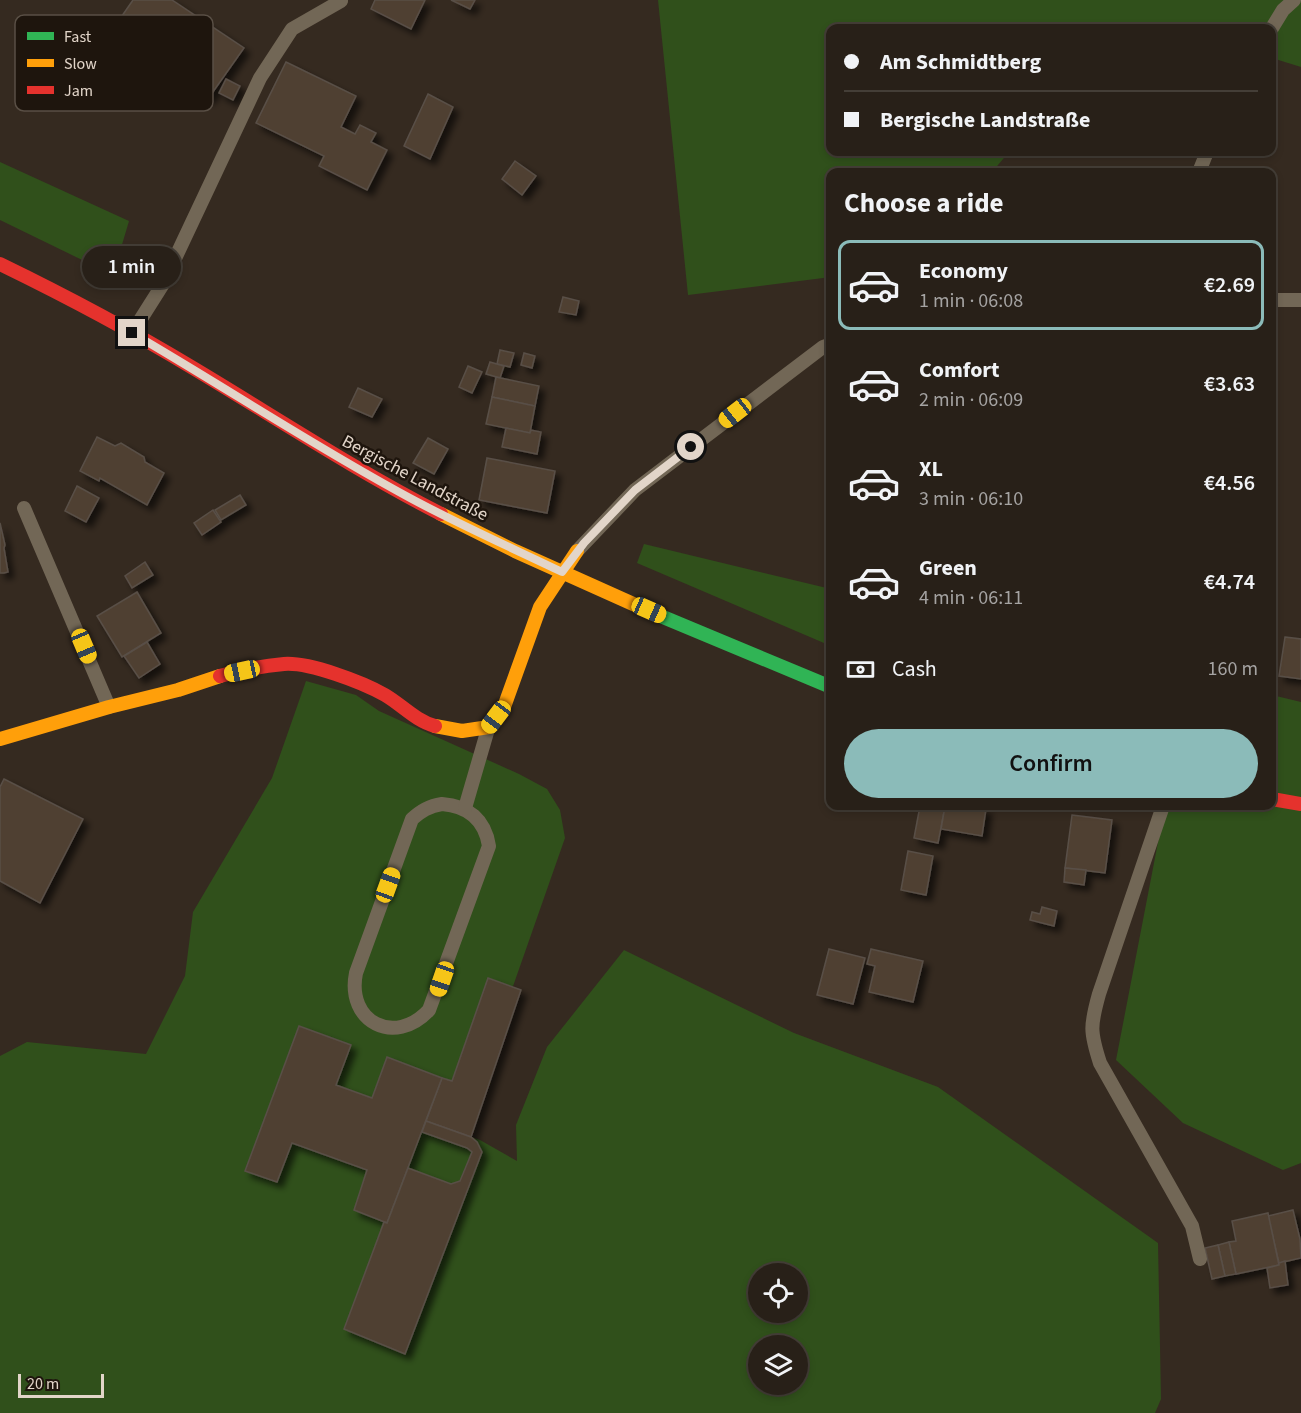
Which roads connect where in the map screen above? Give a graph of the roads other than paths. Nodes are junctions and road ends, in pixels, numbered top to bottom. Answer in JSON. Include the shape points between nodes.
{"nodes":[{"id":1,"x":1294,"y":0,"type":"edge"},
{"id":2,"x":341,"y":1,"type":"edge"},
{"id":3,"x":1274,"y":24,"type":"edge"},
{"id":4,"x":0,"y":264,"type":"edge"},
{"id":5,"x":1276,"y":300,"type":"edge"},
{"id":6,"x":1301,"y":300,"type":"edge"},
{"id":7,"x":132,"y":333,"type":"junction"},
{"id":8,"x":826,"y":346,"type":"edge"},
{"id":9,"x":24,"y":508,"type":"dead end"},
{"id":10,"x":577,"y":551,"type":"joint"},
{"id":11,"x":562,"y":572,"type":"junction"},
{"id":12,"x":826,"y":685,"type":"edge"},
{"id":13,"x":110,"y":706,"type":"junction"},
{"id":14,"x":489,"y":727,"type":"junction"},
{"id":15,"x":0,"y":739,"type":"edge"},
{"id":16,"x":1276,"y":800,"type":"edge"},
{"id":17,"x":1301,"y":804,"type":"edge"},
{"id":18,"x":465,"y":808,"type":"junction"},
{"id":19,"x":1162,"y":810,"type":"edge"},
{"id":20,"x":1200,"y":1259,"type":"dead end"}],
"edges":[{"from":1,"to":3,"type":"lane"},
{"from":2,"to":7,"type":"lane","via":[[292,29],[260,78],[163,284]]},
{"from":4,"to":7,"type":"main road","name":"Bergische Landstraße"},
{"from":5,"to":6,"type":"lane"},
{"from":7,"to":11,"type":"main road","name":"Bergische Landstraße","via":[[411,499]]},
{"from":8,"to":10,"type":"lane","via":[[635,490]]},
{"from":9,"to":13,"type":"lane"},
{"from":10,"to":11,"type":"main road"},
{"from":11,"to":12,"type":"main road","name":"Bergische Landstraße"},
{"from":11,"to":14,"type":"main road","via":[[540,607],[504,706]]},
{"from":13,"to":14,"type":"main road","via":[[223,675],[285,664],[306,666],[357,682],[385,695],[426,724],[462,731]]},
{"from":13,"to":15,"type":"main road"},
{"from":14,"to":18,"type":"lane"},
{"from":16,"to":17,"type":"main road"},
{"from":18,"to":18,"type":"lane","via":[[431,806],[412,819],[353,986],[360,1010],[380,1025],[402,1028],[412,1024],[434,1001],[489,846],[482,824]]},
{"from":19,"to":20,"type":"lane","via":[[1091,1023],[1100,1064],[1192,1226]]}]}
